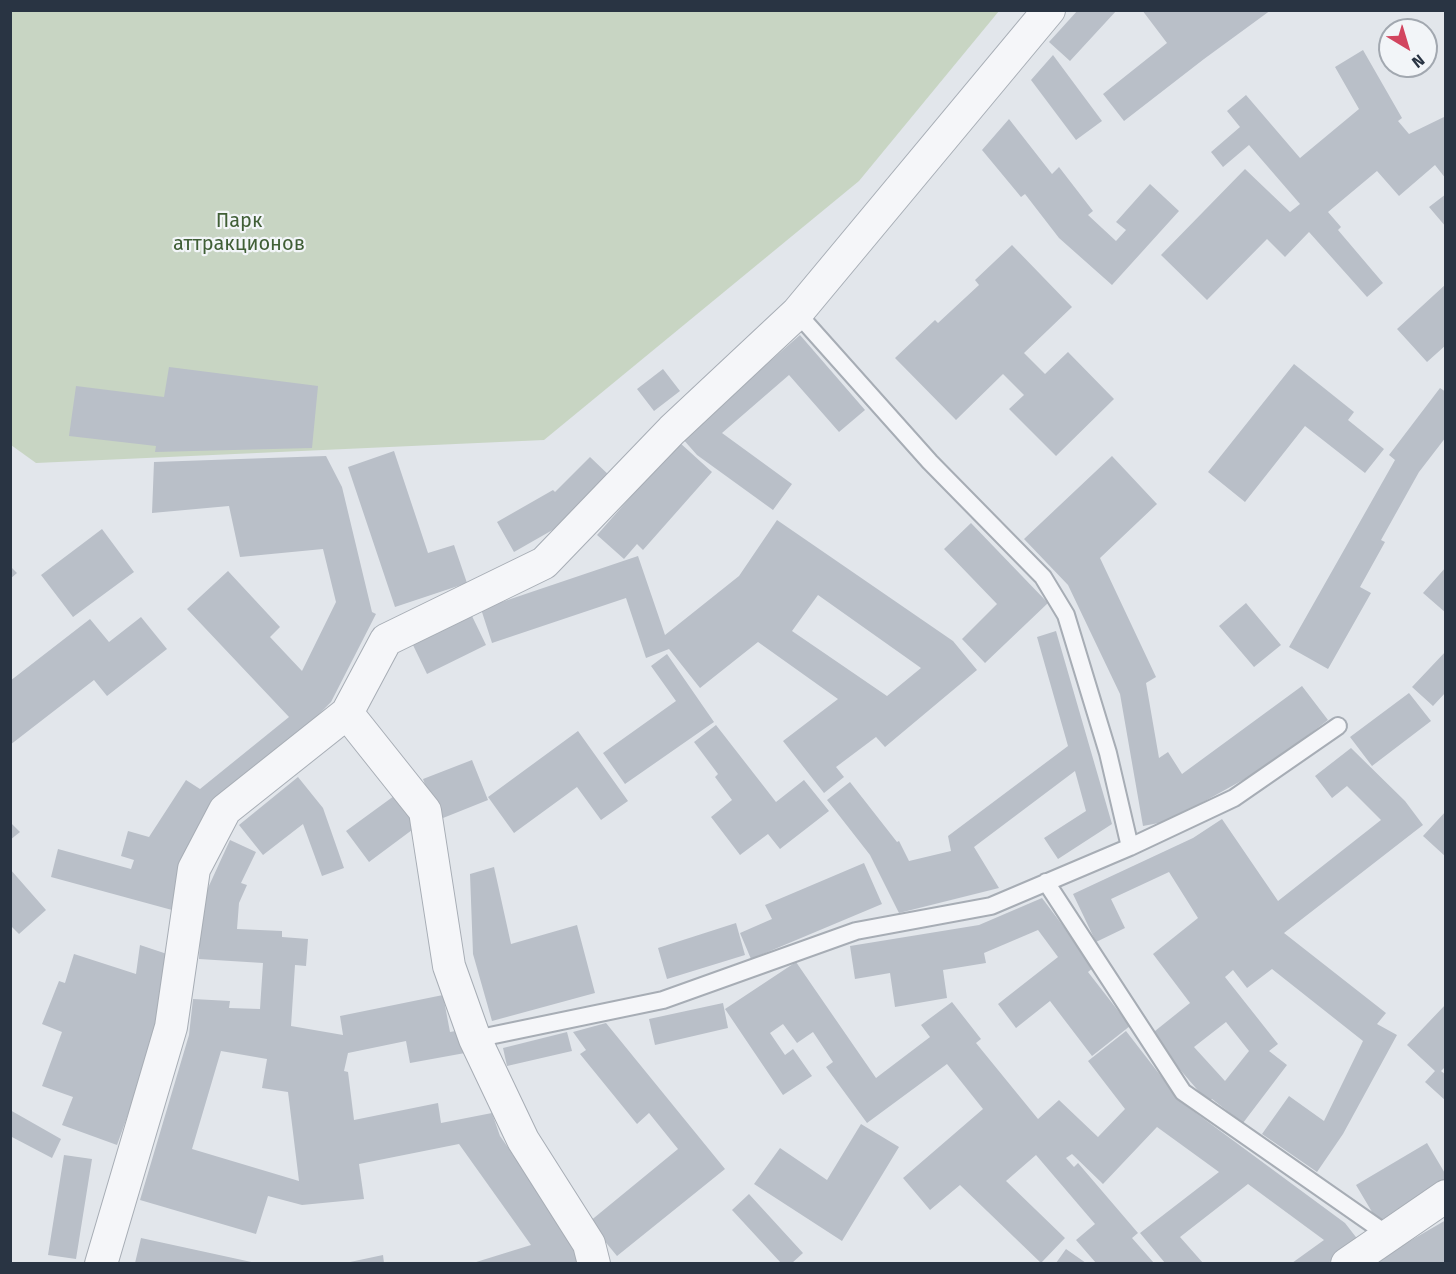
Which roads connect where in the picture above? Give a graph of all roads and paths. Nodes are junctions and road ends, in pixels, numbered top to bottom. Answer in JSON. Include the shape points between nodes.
{"nodes":[{"id":1,"x":1050,"y":10,"type":"edge"},
{"id":2,"x":797,"y":313,"type":"junction"},
{"id":3,"x":347,"y":713,"type":"junction"},
{"id":4,"x":1338,"y":726,"type":"dead end"},
{"id":5,"x":1130,"y":847,"type":"junction"},
{"id":6,"x":1046,"y":882,"type":"junction"},
{"id":7,"x":475,"y":1040,"type":"junction"},
{"id":8,"x":1446,"y":1196,"type":"edge"},
{"id":9,"x":1388,"y":1235,"type":"junction"},
{"id":10,"x":102,"y":1263,"type":"edge"},
{"id":11,"x":594,"y":1263,"type":"edge"},
{"id":12,"x":1347,"y":1263,"type":"edge"}],
"edges":[{"from":1,"to":2,"type":"street"},
{"from":2,"to":3,"type":"street","via":[[672,430],[544,563],[386,640]]},
{"from":2,"to":5,"type":"lane","via":[[930,462],[1043,577],[1066,615],[1105,742]]},
{"from":3,"to":7,"type":"street","via":[[425,811],[450,966]]},
{"from":3,"to":10,"type":"street","via":[[225,810],[194,869],[171,1027]]},
{"from":4,"to":5,"type":"lane","via":[[1234,798]]},
{"from":5,"to":6,"type":"lane"},
{"from":6,"to":7,"type":"lane","via":[[991,906],[856,931],[663,1000]]},
{"from":6,"to":9,"type":"lane","via":[[1183,1092]]},
{"from":7,"to":11,"type":"street","via":[[523,1140],[589,1244]]},
{"from":8,"to":9,"type":"street"},
{"from":9,"to":12,"type":"street"}]}
